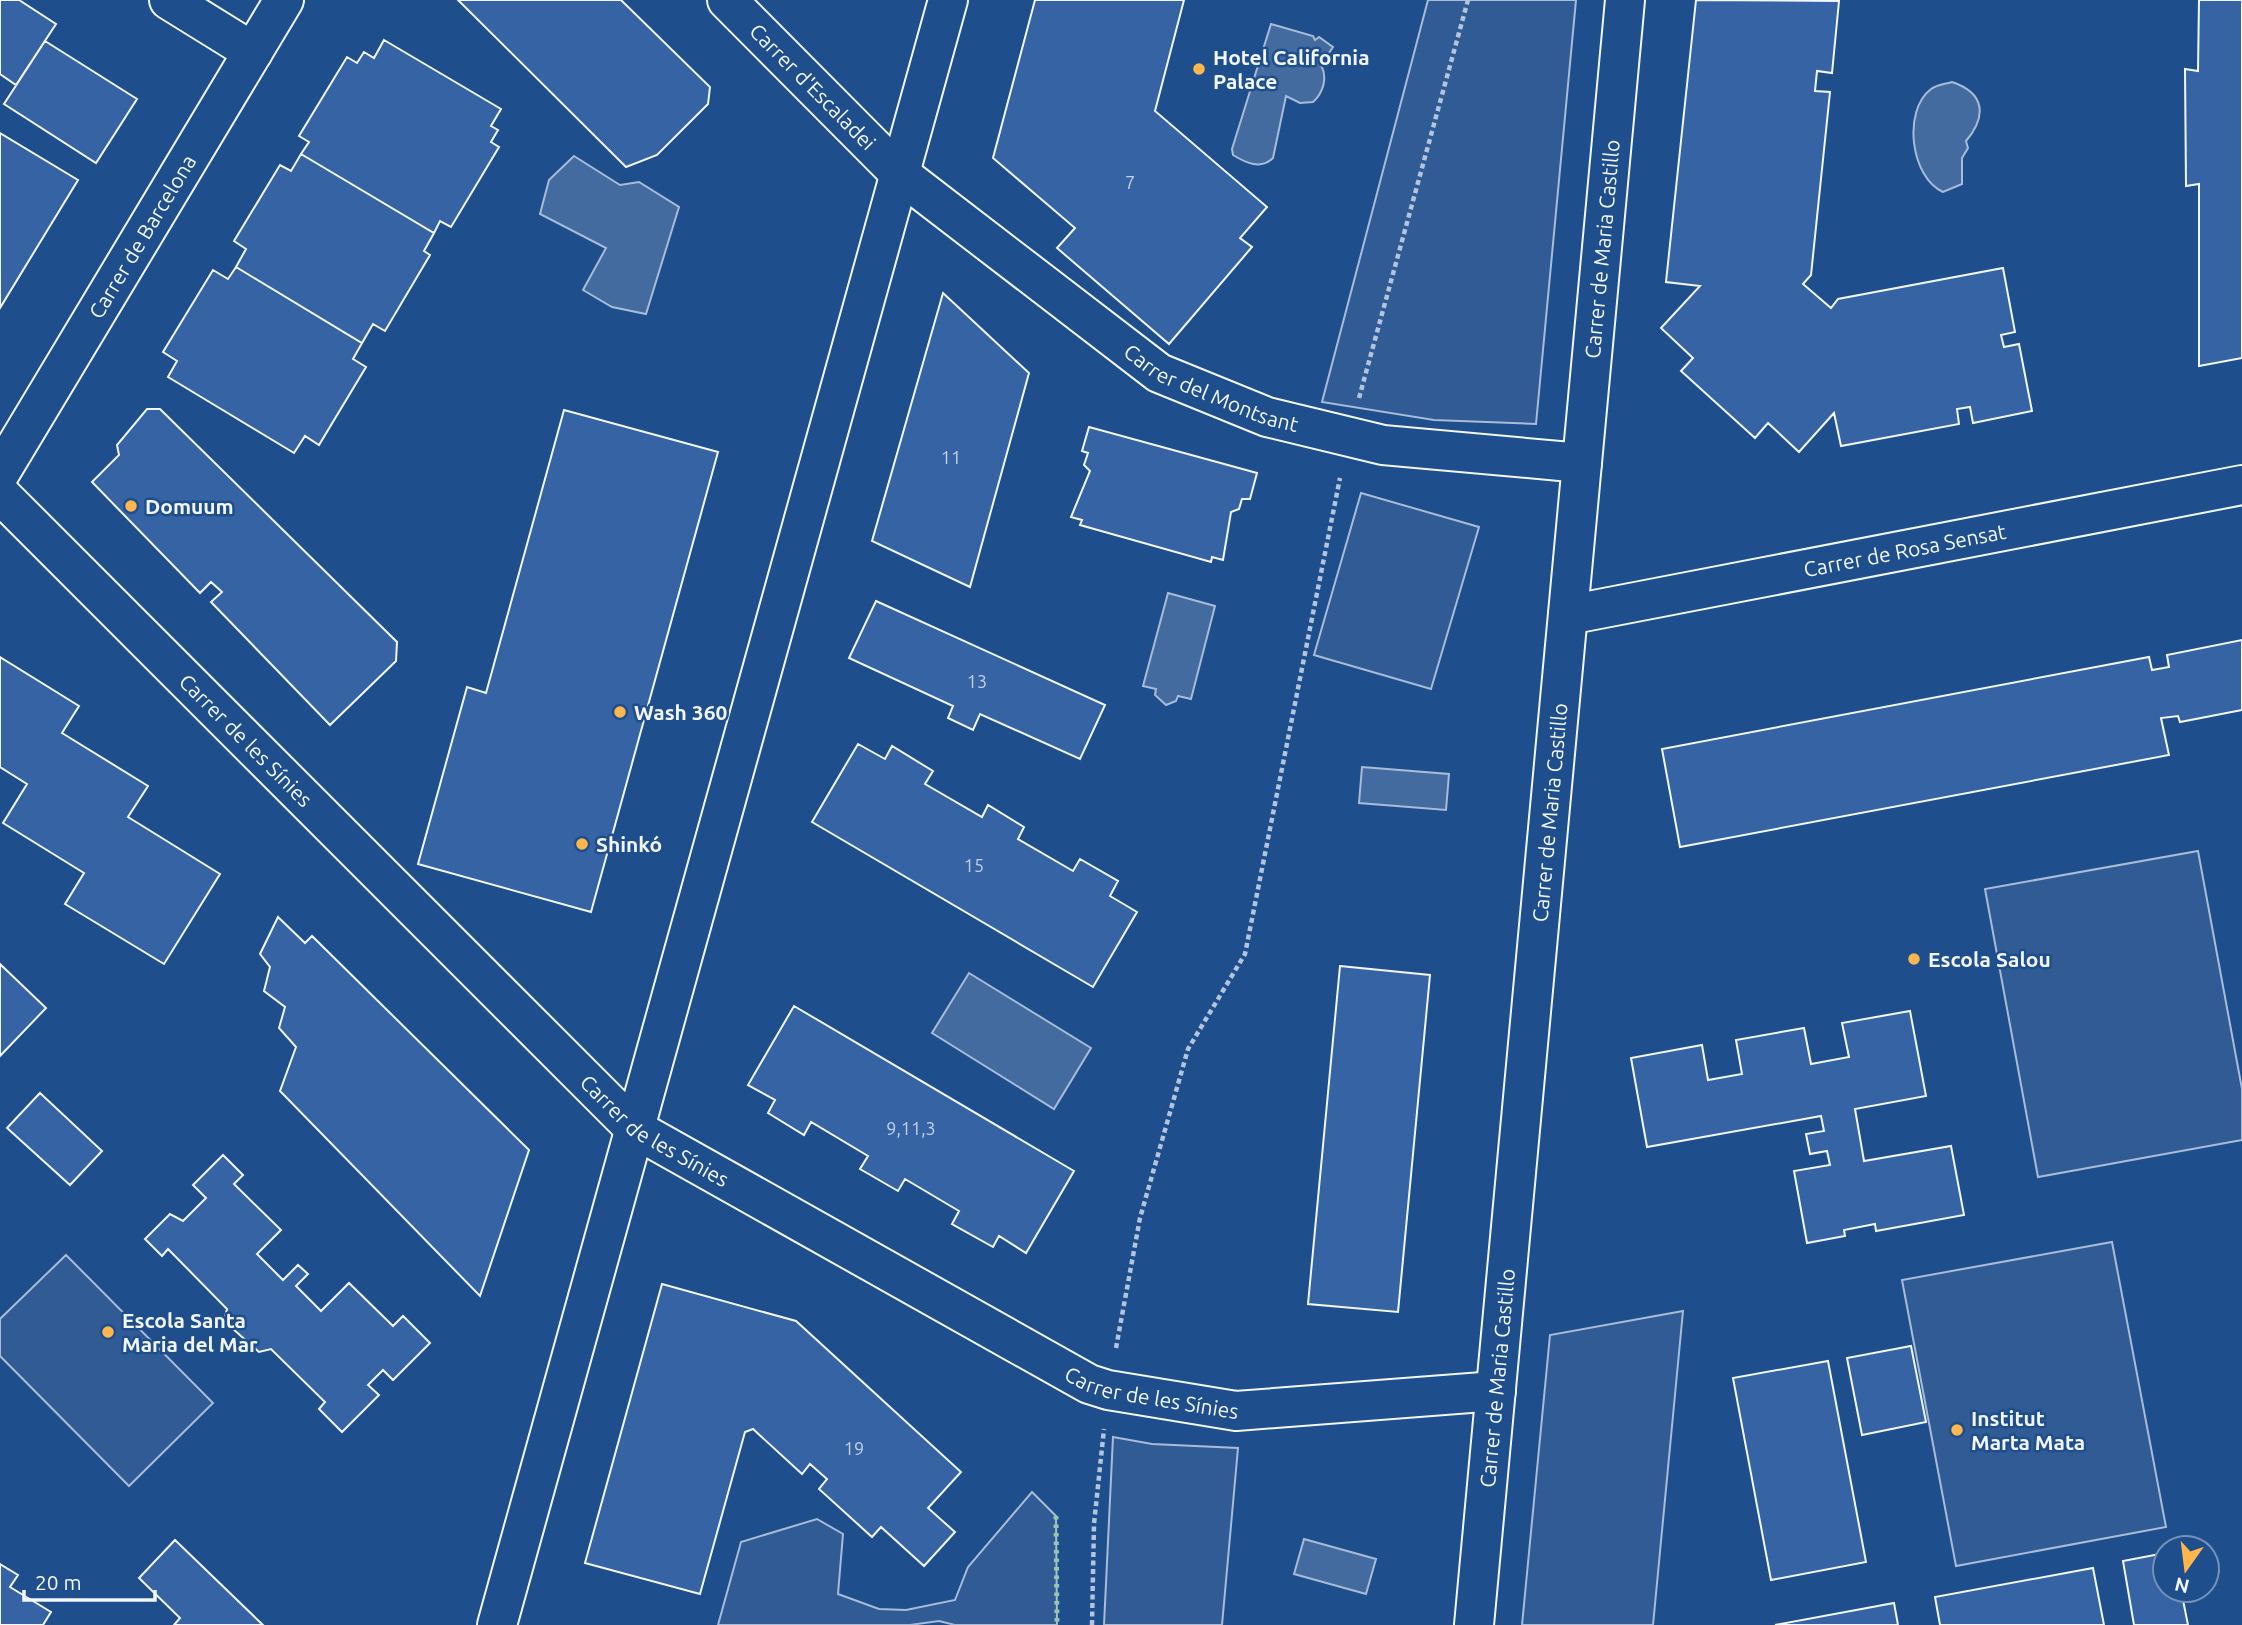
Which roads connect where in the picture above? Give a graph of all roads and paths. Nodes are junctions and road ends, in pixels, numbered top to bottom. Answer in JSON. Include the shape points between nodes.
{"nodes":[{"id":1,"x":169,"y":0,"type":"edge"},
{"id":2,"x":284,"y":0,"type":"edge"},
{"id":3,"x":727,"y":0,"type":"edge"},
{"id":4,"x":948,"y":0,"type":"edge"},
{"id":5,"x":1468,"y":0,"type":"edge"},
{"id":6,"x":1625,"y":0,"type":"edge"},
{"id":7,"x":253,"y":52,"type":"junction"},
{"id":8,"x":900,"y":174,"type":"junction"},
{"id":9,"x":1349,"y":436,"type":"junction"},
{"id":10,"x":1582,"y":463,"type":"junction"},
{"id":11,"x":0,"y":473,"type":"edge"},
{"id":12,"x":2242,"y":485,"type":"edge"},
{"id":13,"x":0,"y":494,"type":"edge"},
{"id":14,"x":1568,"y":615,"type":"junction"},
{"id":15,"x":635,"y":1129,"type":"junction"},
{"id":16,"x":1108,"y":1390,"type":"junction"},
{"id":17,"x":1496,"y":1391,"type":"junction"},
{"id":18,"x":497,"y":1625,"type":"edge"},
{"id":19,"x":1092,"y":1625,"type":"edge"},
{"id":20,"x":1474,"y":1625,"type":"edge"}],
"edges":[{"from":1,"to":7,"type":"street"},
{"from":2,"to":7,"type":"street","name":"Carrer de Barcelona"},
{"from":3,"to":8,"type":"street","name":"Carrer d'Escaladei"},
{"from":4,"to":8,"type":"street"},
{"from":5,"to":9,"type":"path"},
{"from":6,"to":10,"type":"street","name":"Carrer de Maria Castillo"},
{"from":7,"to":11,"type":"street","name":"Carrer de Barcelona"},
{"from":8,"to":9,"type":"street","name":"Carrer del Montsant","via":[[1159,373],[1267,417]]},
{"from":8,"to":15,"type":"street"},
{"from":9,"to":10,"type":"street","name":"Carrer del Montsant","via":[[1383,445]]},
{"from":9,"to":16,"type":"path","via":[[1245,954],[1188,1049],[1140,1218]]},
{"from":10,"to":14,"type":"street","name":"Carrer de Maria Castillo"},
{"from":12,"to":14,"type":"street","name":"Carrer de Rosa Sensat"},
{"from":13,"to":15,"type":"street","name":"Carrer de les Sínies"},
{"from":14,"to":17,"type":"street","name":"Carrer de Maria Castillo"},
{"from":15,"to":16,"type":"street","name":"Carrer de les Sínies","via":[[1088,1384]]},
{"from":15,"to":18,"type":"street"},
{"from":16,"to":17,"type":"street","name":"Carrer de les Sínies","via":[[1236,1411]]},
{"from":16,"to":19,"type":"path","via":[[1094,1524]]},
{"from":17,"to":20,"type":"street","name":"Carrer de Maria Castillo"}]}
